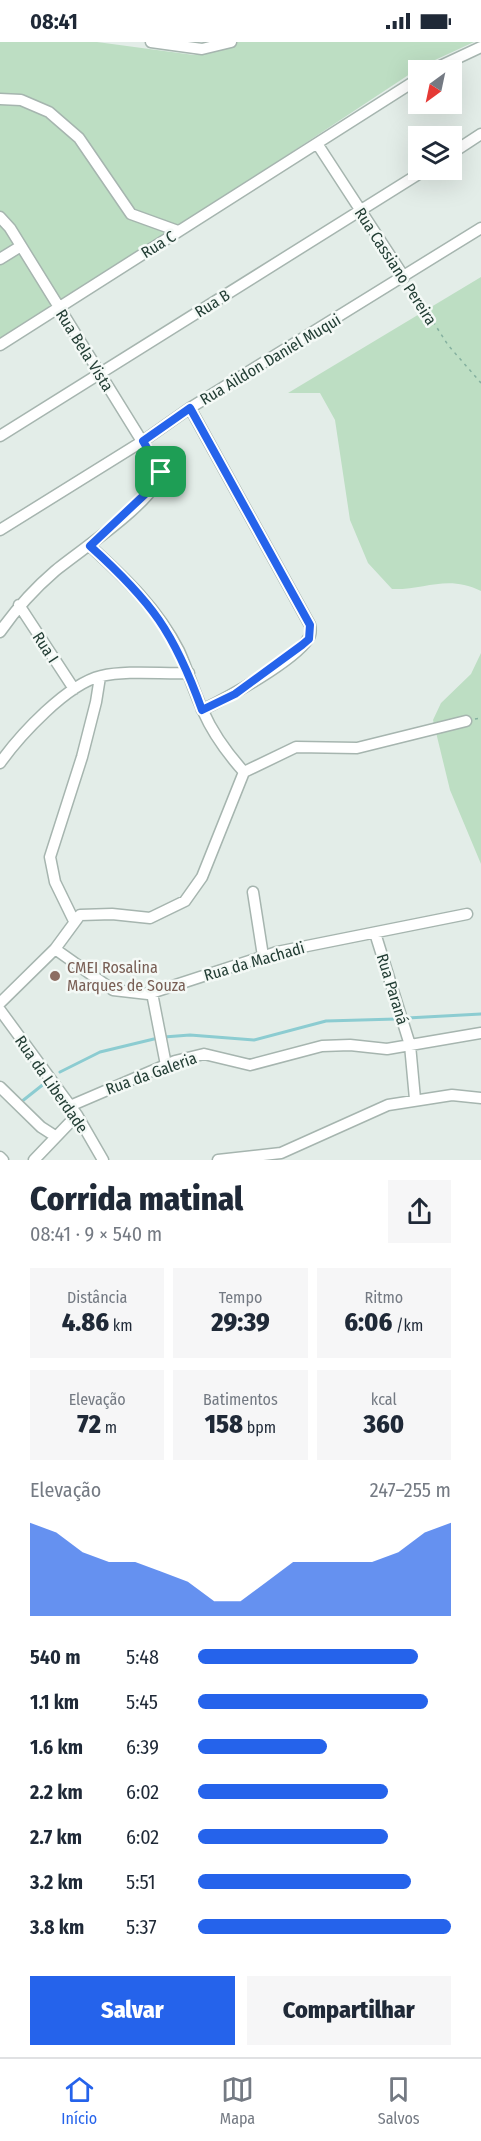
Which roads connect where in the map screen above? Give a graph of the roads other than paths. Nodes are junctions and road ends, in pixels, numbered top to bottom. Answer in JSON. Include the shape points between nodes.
{"nodes":[{"id":1,"x":151,"y":42,"type":"edge"},
{"id":2,"x":230,"y":42,"type":"edge"},
{"id":3,"x":177,"y":44,"type":"edge"},
{"id":4,"x":481,"y":47,"type":"edge"},
{"id":5,"x":453,"y":60,"type":"edge"},
{"id":6,"x":408,"y":86,"type":"edge"},
{"id":7,"x":0,"y":99,"type":"edge"},
{"id":8,"x":481,"y":134,"type":"edge"},
{"id":9,"x":318,"y":145,"type":"junction"},
{"id":10,"x":462,"y":146,"type":"edge"},
{"id":11,"x":408,"y":180,"type":"edge"},
{"id":12,"x":360,"y":210,"type":"junction"},
{"id":13,"x":0,"y":217,"type":"edge"},
{"id":14,"x":481,"y":228,"type":"edge"},
{"id":15,"x":178,"y":231,"type":"junction"},
{"id":16,"x":21,"y":246,"type":"junction"},
{"id":17,"x":0,"y":259,"type":"edge"},
{"id":18,"x":404,"y":277,"type":"junction"},
{"id":19,"x":59,"y":307,"type":"junction"},
{"id":20,"x":0,"y":345,"type":"edge"},
{"id":21,"x":99,"y":373,"type":"junction"},
{"id":22,"x":190,"y":408,"type":"junction"},
{"id":23,"x":0,"y":436,"type":"edge"},
{"id":24,"x":143,"y":441,"type":"junction"},
{"id":25,"x":0,"y":530,"type":"edge"},
{"id":26,"x":90,"y":546,"type":"junction"},
{"id":27,"x":0,"y":608,"type":"edge"},
{"id":28,"x":16,"y":609,"type":"junction"},
{"id":29,"x":0,"y":632,"type":"edge"},
{"id":30,"x":189,"y":673,"type":"junction"},
{"id":31,"x":100,"y":676,"type":"junction"},
{"id":32,"x":74,"y":689,"type":"junction"},
{"id":33,"x":202,"y":710,"type":"junction"},
{"id":34,"x":466,"y":721,"type":"dead end"},
{"id":35,"x":0,"y":763,"type":"edge"},
{"id":36,"x":244,"y":772,"type":"junction"},
{"id":37,"x":253,"y":892,"type":"dead end"},
{"id":38,"x":467,"y":914,"type":"dead end"},
{"id":39,"x":74,"y":921,"type":"junction"},
{"id":40,"x":375,"y":933,"type":"junction"},
{"id":41,"x":55,"y":949,"type":"junction"},
{"id":42,"x":263,"y":956,"type":"junction"},
{"id":43,"x":152,"y":993,"type":"junction"},
{"id":44,"x":0,"y":1002,"type":"edge"},
{"id":45,"x":0,"y":1010,"type":"edge"},
{"id":46,"x":481,"y":1032,"type":"edge"},
{"id":47,"x":410,"y":1045,"type":"junction"},
{"id":48,"x":166,"y":1065,"type":"junction"},
{"id":49,"x":0,"y":1087,"type":"edge"},
{"id":50,"x":481,"y":1098,"type":"edge"},
{"id":51,"x":415,"y":1099,"type":"junction"},
{"id":52,"x":74,"y":1111,"type":"junction"},
{"id":53,"x":55,"y":1136,"type":"junction"},
{"id":54,"x":34,"y":1160,"type":"edge"},
{"id":55,"x":103,"y":1160,"type":"edge"},
{"id":56,"x":218,"y":1160,"type":"edge"}],
"edges":[{"from":1,"to":3,"type":"street"},
{"from":2,"to":3,"type":"street","via":[[202,49]]},
{"from":4,"to":5,"type":"street"},
{"from":6,"to":9,"type":"street","name":"Rua C"},
{"from":7,"to":15,"type":"street","via":[[21,100],[49,112],[79,138],[131,214]]},
{"from":8,"to":10,"type":"street"},
{"from":9,"to":12,"type":"street","name":"Rua Cassiano Pereira"},
{"from":9,"to":15,"type":"street","name":"Rua C"},
{"from":11,"to":12,"type":"street","name":"Rua B"},
{"from":12,"to":18,"type":"street","name":"Rua Cassiano Pereira"},
{"from":12,"to":21,"type":"street","name":"Rua B"},
{"from":13,"to":16,"type":"street","name":"Rua Bela Vista"},
{"from":14,"to":18,"type":"street","name":"Rua Aildon Daniel Muqui"},
{"from":15,"to":19,"type":"street","name":"Rua C"},
{"from":16,"to":17,"type":"street"},
{"from":16,"to":19,"type":"street","name":"Rua Bela Vista"},
{"from":18,"to":22,"type":"street","name":"Rua Aildon Daniel Muqui"},
{"from":19,"to":20,"type":"street","name":"Rua C"},
{"from":19,"to":21,"type":"street","name":"Rua Bela Vista"},
{"from":21,"to":23,"type":"street","name":"Rua B"},
{"from":21,"to":24,"type":"street","name":"Rua Bela Vista"},
{"from":22,"to":24,"type":"street","name":"Rua Aildon Daniel Muqui"},
{"from":22,"to":33,"type":"street","via":[[311,631],[302,645],[263,674]]},
{"from":24,"to":25,"type":"street","name":"Rua Aildon Daniel Muqui"},
{"from":24,"to":26,"type":"street","name":"Rua Bela Vista","via":[[161,472],[158,482]]},
{"from":26,"to":28,"type":"street","via":[[56,571]]},
{"from":26,"to":30,"type":"street","via":[[155,611]]},
{"from":27,"to":28,"type":"street"},
{"from":28,"to":29,"type":"street"},
{"from":28,"to":32,"type":"street","name":"Rua I"},
{"from":30,"to":31,"type":"street"},
{"from":30,"to":33,"type":"street"},
{"from":31,"to":32,"type":"street"},
{"from":31,"to":39,"type":"street","via":[[82,757],[50,856],[55,882]]},
{"from":32,"to":35,"type":"street"},
{"from":33,"to":36,"type":"street","via":[[218,740]]},
{"from":34,"to":36,"type":"street","via":[[357,748],[296,747]]},
{"from":36,"to":39,"type":"street","via":[[202,877],[185,901],[150,918],[80,915]]},
{"from":37,"to":42,"type":"street"},
{"from":38,"to":40,"type":"street","name":"Rua da Machadi"},
{"from":39,"to":41,"type":"street"},
{"from":40,"to":42,"type":"street","name":"Rua da Machadi"},
{"from":40,"to":47,"type":"street","name":"Rua Paraná"},
{"from":41,"to":43,"type":"street","name":"Rua da Machadi","via":[[113,990]]},
{"from":41,"to":44,"type":"street"},
{"from":42,"to":43,"type":"street","name":"Rua da Machadi"},
{"from":43,"to":48,"type":"street"},
{"from":45,"to":52,"type":"street","name":"Rua da Liberdade"},
{"from":46,"to":47,"type":"street","name":"Rua da Galeria"},
{"from":47,"to":48,"type":"street","name":"Rua da Galeria","via":[[380,1049],[336,1044],[250,1065],[204,1054]]},
{"from":47,"to":51,"type":"street","name":"Rua Paraná"},
{"from":48,"to":52,"type":"street","name":"Rua da Galeria"},
{"from":49,"to":53,"type":"street"},
{"from":50,"to":51,"type":"street","via":[[452,1095]]},
{"from":51,"to":56,"type":"street","via":[[366,1113],[281,1153]]},
{"from":52,"to":53,"type":"street","name":"Rua da Galeria"},
{"from":52,"to":55,"type":"street","name":"Rua da Liberdade"},
{"from":53,"to":54,"type":"street","name":"Rua da Galeria"}]}
